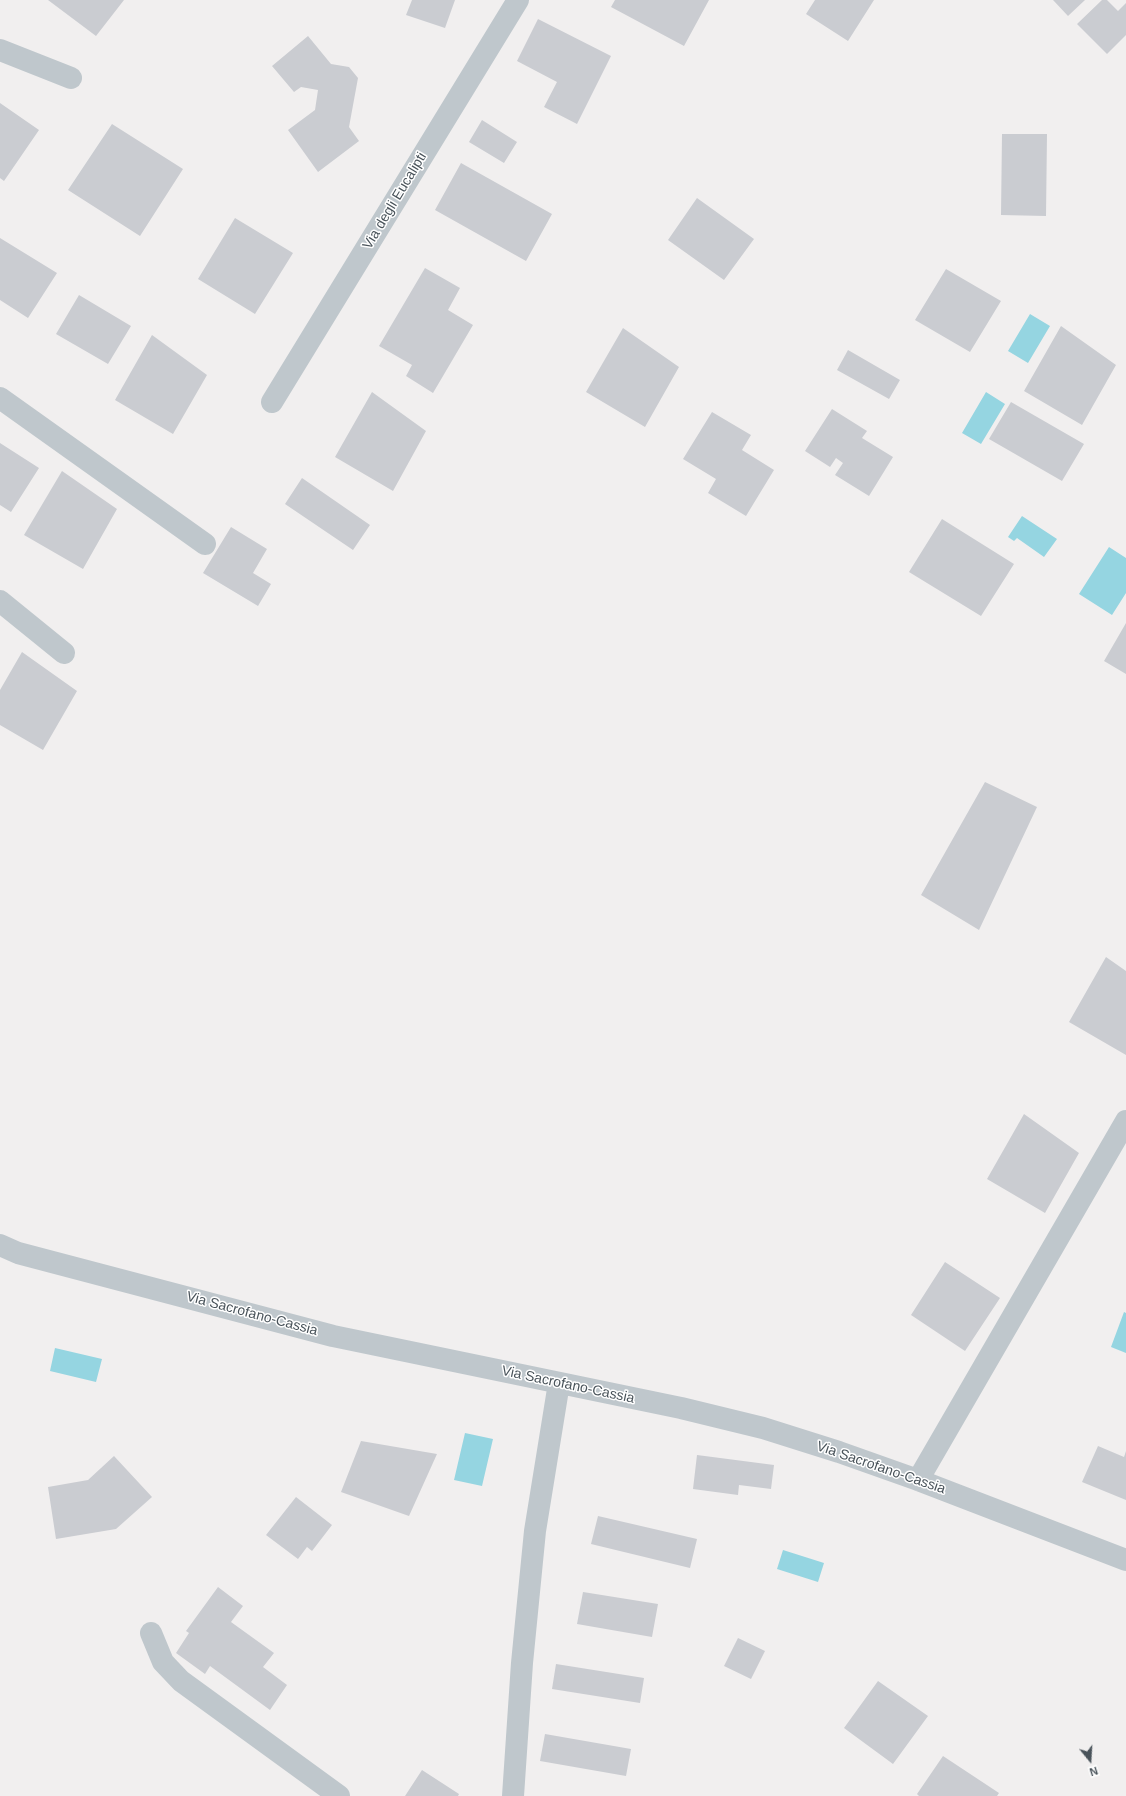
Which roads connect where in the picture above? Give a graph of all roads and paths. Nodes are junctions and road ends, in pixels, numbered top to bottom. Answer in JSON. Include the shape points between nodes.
{"nodes":[{"id":1,"x":518,"y":0,"type":"edge"},
{"id":2,"x":0,"y":50,"type":"edge"},
{"id":3,"x":71,"y":78,"type":"dead end"},
{"id":4,"x":0,"y":398,"type":"edge"},
{"id":5,"x":272,"y":402,"type":"dead end"},
{"id":6,"x":205,"y":544,"type":"dead end"},
{"id":7,"x":0,"y":601,"type":"edge"},
{"id":8,"x":64,"y":652,"type":"dead end"},
{"id":9,"x":1126,"y":1120,"type":"edge"},
{"id":10,"x":0,"y":1246,"type":"edge"},
{"id":11,"x":559,"y":1383,"type":"junction"},
{"id":12,"x":918,"y":1480,"type":"junction"},
{"id":13,"x":1126,"y":1560,"type":"edge"},
{"id":14,"x":151,"y":1633,"type":"dead end"},
{"id":15,"x":338,"y":1796,"type":"edge"},
{"id":16,"x":513,"y":1796,"type":"edge"}],
"edges":[{"from":1,"to":5,"type":"street","name":"Via degli Eucalipti"},
{"from":2,"to":3,"type":"street"},
{"from":4,"to":6,"type":"street"},
{"from":7,"to":8,"type":"street"},
{"from":9,"to":12,"type":"street"},
{"from":10,"to":11,"type":"street","name":"Via Sacrofano-Cassia","via":[[18,1253],[333,1336]]},
{"from":11,"to":12,"type":"street","name":"Via Sacrofano-Cassia","via":[[750,1425],[839,1452]]},
{"from":11,"to":16,"type":"street","via":[[535,1531]]},
{"from":12,"to":13,"type":"street","name":"Via Sacrofano-Cassia"},
{"from":14,"to":15,"type":"street","via":[[163,1662],[181,1681]]}]}
